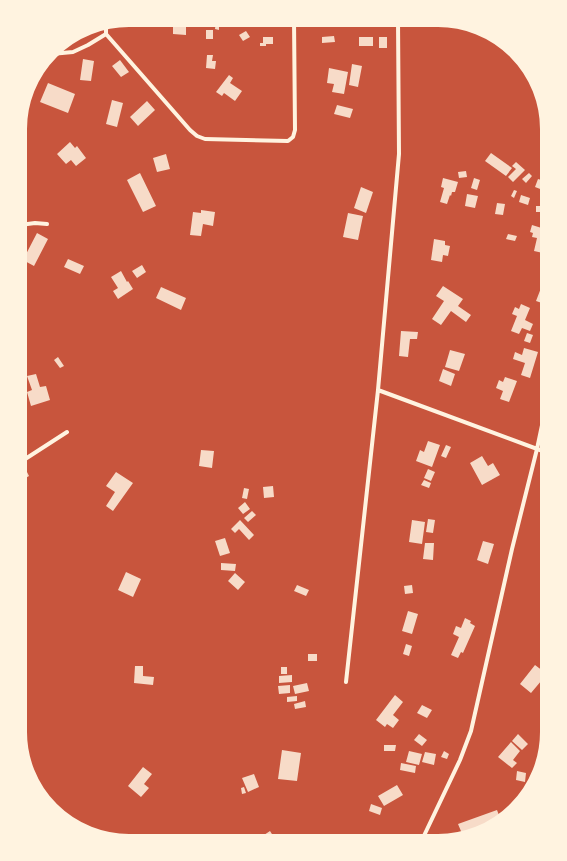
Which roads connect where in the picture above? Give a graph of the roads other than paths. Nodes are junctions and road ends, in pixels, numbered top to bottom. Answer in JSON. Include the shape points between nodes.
{"nodes":[{"id":1,"x":294,"y":26,"type":"edge"},
{"id":2,"x":398,"y":26,"type":"edge"},
{"id":3,"x":106,"y":29,"type":"edge"},
{"id":4,"x":106,"y":34,"type":"junction"},
{"id":5,"x":60,"y":53,"type":"edge"},
{"id":6,"x":26,"y":224,"type":"edge"},
{"id":7,"x":47,"y":224,"type":"dead end"},
{"id":8,"x":378,"y":390,"type":"junction"},
{"id":9,"x":541,"y":430,"type":"edge"},
{"id":10,"x":67,"y":432,"type":"dead end"},
{"id":11,"x":537,"y":449,"type":"junction"},
{"id":12,"x":541,"y":450,"type":"edge"},
{"id":13,"x":26,"y":458,"type":"edge"},
{"id":14,"x":346,"y":682,"type":"dead end"},
{"id":15,"x":424,"y":835,"type":"edge"}],
"edges":[{"from":1,"to":4,"type":"street","via":[[295,130],[293,137],[288,141],[205,139],[197,136]]},
{"from":2,"to":8,"type":"street","via":[[399,154]]},
{"from":3,"to":4,"type":"street"},
{"from":4,"to":5,"type":"street","via":[[73,52]]},
{"from":6,"to":7,"type":"street"},
{"from":8,"to":11,"type":"street"},
{"from":8,"to":14,"type":"street"},
{"from":9,"to":11,"type":"street"},
{"from":10,"to":13,"type":"street"},
{"from":11,"to":12,"type":"street"},
{"from":11,"to":15,"type":"street","via":[[471,731]]}]}
